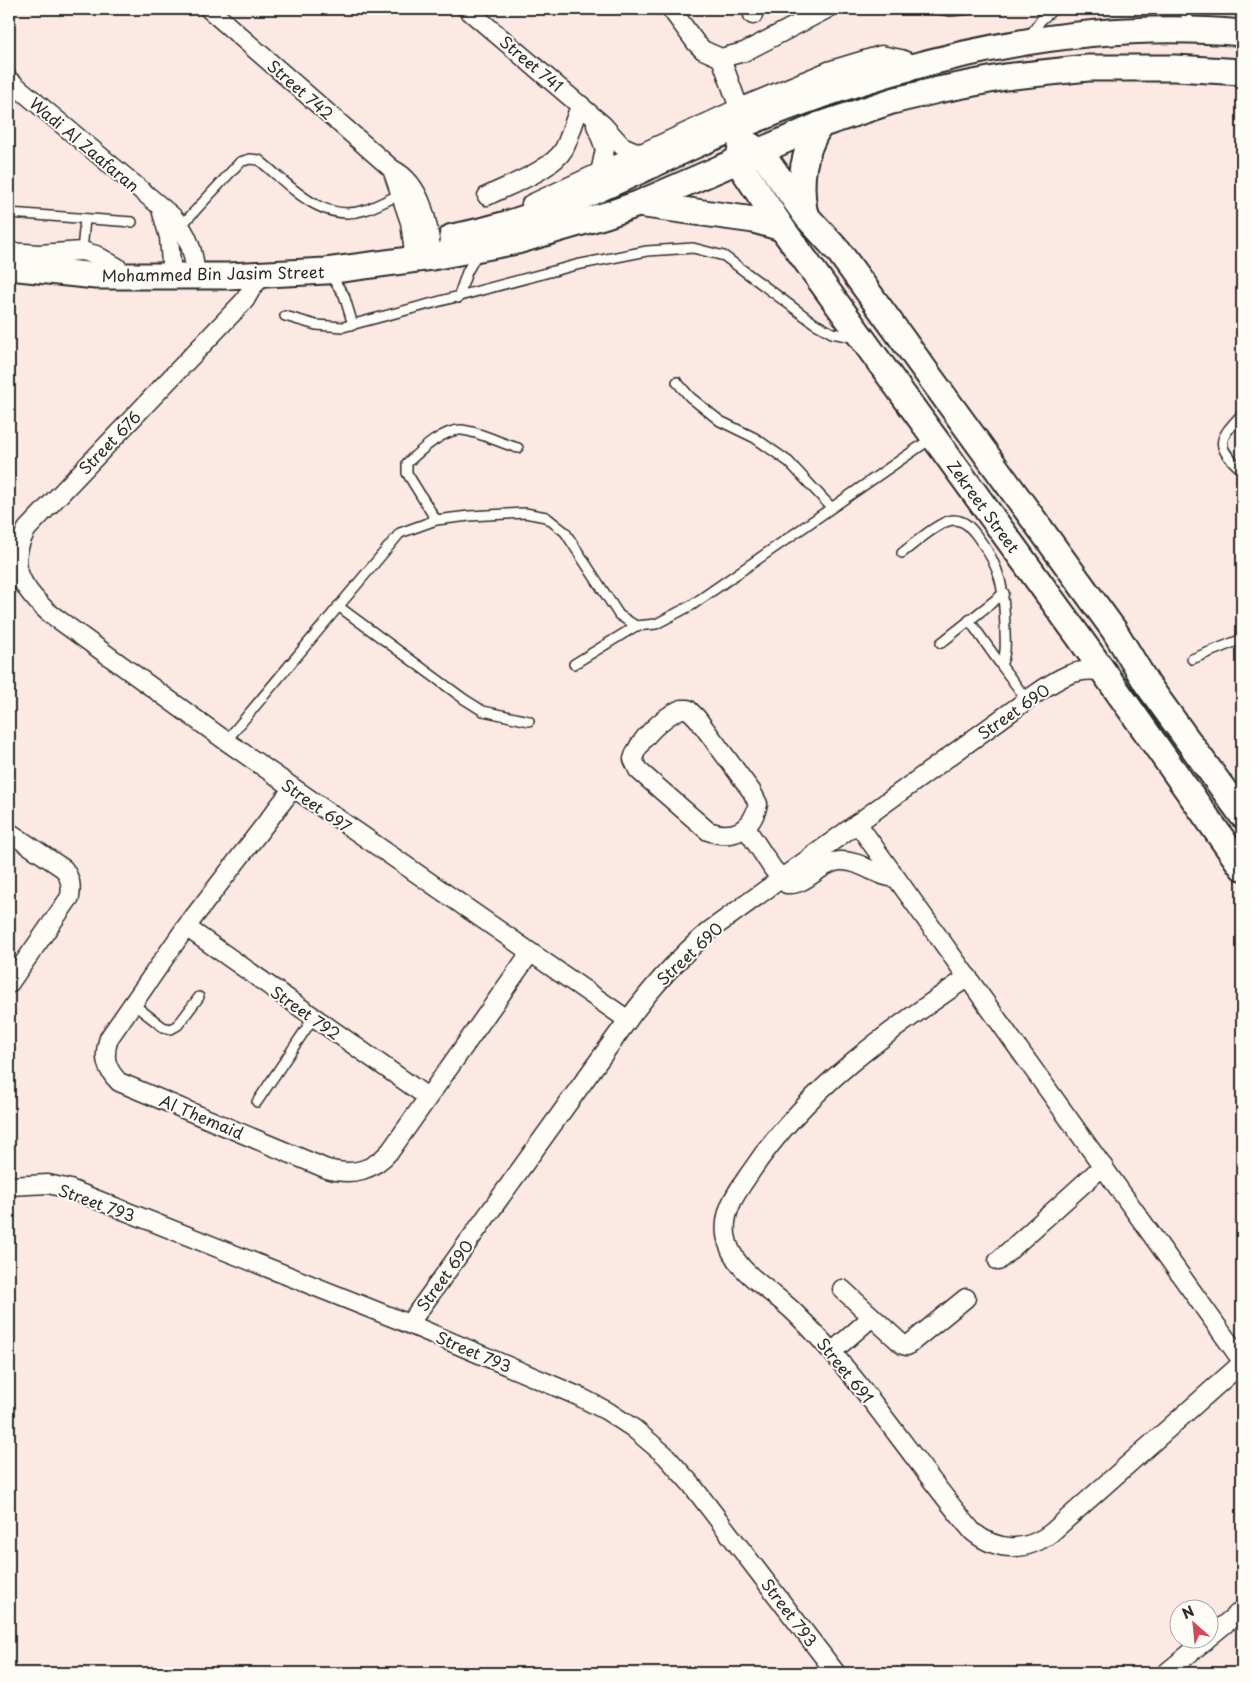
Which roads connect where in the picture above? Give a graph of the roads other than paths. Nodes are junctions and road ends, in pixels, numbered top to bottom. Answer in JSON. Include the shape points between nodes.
{"nodes":[{"id":1,"x":210,"y":9,"type":"edge"},
{"id":2,"x":467,"y":9,"type":"edge"},
{"id":3,"x":671,"y":9,"type":"edge"},
{"id":4,"x":827,"y":9,"type":"edge"},
{"id":5,"x":938,"y":9,"type":"edge"},
{"id":6,"x":969,"y":9,"type":"edge"},
{"id":7,"x":1054,"y":9,"type":"edge"},
{"id":8,"x":1182,"y":9,"type":"edge"},
{"id":9,"x":1240,"y":29,"type":"edge"},
{"id":10,"x":1195,"y":31,"type":"junction"},
{"id":11,"x":1026,"y":41,"type":"junction"},
{"id":12,"x":720,"y":58,"type":"junction"},
{"id":13,"x":918,"y":66,"type":"junction"},
{"id":14,"x":1242,"y":72,"type":"edge"},
{"id":15,"x":9,"y":80,"type":"edge"},
{"id":16,"x":581,"y":105,"type":"junction"},
{"id":17,"x":739,"y":108,"type":"junction"},
{"id":18,"x":766,"y":115,"type":"junction"},
{"id":19,"x":594,"y":120,"type":"junction"},
{"id":20,"x":820,"y":125,"type":"junction"},
{"id":21,"x":712,"y":138,"type":"junction"},
{"id":22,"x":747,"y":152,"type":"junction"},
{"id":23,"x":641,"y":154,"type":"junction"},
{"id":24,"x":547,"y":166,"type":"junction"},
{"id":25,"x":392,"y":169,"type":"junction"},
{"id":26,"x":600,"y":173,"type":"junction"},
{"id":27,"x":560,"y":192,"type":"junction"},
{"id":28,"x":401,"y":194,"type":"junction"},
{"id":29,"x":487,"y":196,"type":"dead end"},
{"id":30,"x":638,"y":204,"type":"junction"},
{"id":31,"x":161,"y":209,"type":"junction"},
{"id":32,"x":9,"y":213,"type":"edge"},
{"id":33,"x":804,"y":213,"type":"junction"},
{"id":34,"x":85,"y":219,"type":"junction"},
{"id":35,"x":132,"y":222,"type":"dead end"},
{"id":36,"x":181,"y":226,"type":"junction"},
{"id":37,"x":495,"y":228,"type":"junction"},
{"id":38,"x":782,"y":228,"type":"junction"},
{"id":39,"x":480,"y":248,"type":"junction"},
{"id":40,"x":423,"y":250,"type":"junction"},
{"id":41,"x":82,"y":251,"type":"junction"},
{"id":42,"x":9,"y":252,"type":"edge"},
{"id":43,"x":9,"y":267,"type":"edge"},
{"id":44,"x":117,"y":267,"type":"junction"},
{"id":45,"x":326,"y":270,"type":"junction"},
{"id":46,"x":66,"y":271,"type":"junction"},
{"id":47,"x":183,"y":272,"type":"junction"},
{"id":48,"x":265,"y":274,"type":"junction"},
{"id":49,"x":228,"y":276,"type":"junction"},
{"id":50,"x":458,"y":298,"type":"junction"},
{"id":51,"x":236,"y":309,"type":"junction"},
{"id":52,"x":285,"y":316,"type":"dead end"},
{"id":53,"x":353,"y":324,"type":"junction"},
{"id":54,"x":864,"y":340,"type":"junction"},
{"id":55,"x":677,"y":382,"type":"dead end"},
{"id":56,"x":1242,"y":414,"type":"edge"},
{"id":57,"x":934,"y":437,"type":"junction"},
{"id":58,"x":518,"y":448,"type":"dead end"},
{"id":59,"x":1242,"y":470,"type":"edge"},
{"id":60,"x":832,"y":507,"type":"junction"},
{"id":61,"x":436,"y":520,"type":"junction"},
{"id":62,"x":15,"y":544,"type":"edge"},
{"id":63,"x":902,"y":553,"type":"dead end"},
{"id":64,"x":14,"y":581,"type":"edge"},
{"id":65,"x":1004,"y":593,"type":"junction"},
{"id":66,"x":338,"y":606,"type":"junction"},
{"id":67,"x":970,"y":620,"type":"junction"},
{"id":68,"x":636,"y":626,"type":"junction"},
{"id":69,"x":1079,"y":637,"type":"junction"},
{"id":70,"x":1242,"y":639,"type":"edge"},
{"id":71,"x":940,"y":643,"type":"dead end"},
{"id":72,"x":1192,"y":659,"type":"dead end"},
{"id":73,"x":574,"y":664,"type":"dead end"},
{"id":74,"x":1001,"y":665,"type":"junction"},
{"id":75,"x":1104,"y":672,"type":"junction"},
{"id":76,"x":1062,"y":677,"type":"junction"},
{"id":77,"x":1027,"y":700,"type":"junction"},
{"id":78,"x":529,"y":721,"type":"dead end"},
{"id":79,"x":226,"y":741,"type":"junction"},
{"id":80,"x":293,"y":788,"type":"junction"},
{"id":81,"x":1242,"y":815,"type":"edge"},
{"id":82,"x":857,"y":823,"type":"junction"},
{"id":83,"x":746,"y":828,"type":"junction"},
{"id":84,"x":9,"y":832,"type":"edge"},
{"id":85,"x":1242,"y":867,"type":"edge"},
{"id":86,"x":896,"y":878,"type":"junction"},
{"id":87,"x":780,"y":879,"type":"junction"},
{"id":88,"x":186,"y":927,"type":"junction"},
{"id":89,"x":530,"y":953,"type":"junction"},
{"id":90,"x":15,"y":964,"type":"edge"},
{"id":91,"x":968,"y":977,"type":"junction"},
{"id":92,"x":9,"y":984,"type":"edge"},
{"id":93,"x":199,"y":996,"type":"dead end"},
{"id":94,"x":133,"y":1004,"type":"junction"},
{"id":95,"x":314,"y":1017,"type":"junction"},
{"id":96,"x":628,"y":1020,"type":"junction"},
{"id":97,"x":426,"y":1096,"type":"junction"},
{"id":98,"x":256,"y":1102,"type":"dead end"},
{"id":99,"x":1103,"y":1166,"type":"junction"},
{"id":100,"x":9,"y":1186,"type":"edge"},
{"id":101,"x":998,"y":1261,"type":"dead end"},
{"id":102,"x":842,"y":1289,"type":"dead end"},
{"id":103,"x":966,"y":1298,"type":"dead end"},
{"id":104,"x":872,"y":1317,"type":"junction"},
{"id":105,"x":409,"y":1324,"type":"junction"},
{"id":106,"x":833,"y":1351,"type":"junction"},
{"id":107,"x":1242,"y":1362,"type":"edge"},
{"id":108,"x":1242,"y":1610,"type":"edge"},
{"id":109,"x":1218,"y":1630,"type":"edge"},
{"id":110,"x":1194,"y":1650,"type":"edge"},
{"id":111,"x":836,"y":1673,"type":"edge"},
{"id":112,"x":1166,"y":1673,"type":"edge"}],
"edges":[{"from":1,"to":25,"type":"street","name":"Street 742"},
{"from":2,"to":16,"type":"street","name":"Street 741"},
{"from":3,"to":12,"type":"street","via":[[696,43]]},
{"from":4,"to":12,"type":"street","via":[[744,52]]},
{"from":5,"to":6,"type":"lane"},
{"from":7,"to":11,"type":"lane","via":[[1041,20]]},
{"from":8,"to":10,"type":"lane"},
{"from":9,"to":10,"type":"street","name":"Mohammed Bin Jasim Street"},
{"from":10,"to":11,"type":"street","name":"Mohammed Bin Jasim Street","via":[[1114,33]]},
{"from":11,"to":13,"type":"street","name":"Mohammed Bin Jasim Street"},
{"from":12,"to":17,"type":"street"},
{"from":13,"to":17,"type":"street","via":[[891,56],[870,57]]},
{"from":13,"to":18,"type":"street","name":"Mohammed Bin Jasim Street"},
{"from":14,"to":20,"type":"street","name":"Mohammed Bin Jasim Street","via":[[1132,67],[1044,72],[913,96]]},
{"from":15,"to":31,"type":"street","name":"Wadi Al Zaafaran"},
{"from":16,"to":19,"type":"street","name":"Street 741"},
{"from":16,"to":24,"type":"street","via":[[566,146]]},
{"from":17,"to":23,"type":"street"},
{"from":18,"to":21,"type":"street","name":"Mohammed Bin Jasim Street"},
{"from":18,"to":22,"type":"street","via":[[754,126]]},
{"from":19,"to":23,"type":"street","name":"Street 741","via":[[622,146]]},
{"from":19,"to":26,"type":"street","name":"Street 741","via":[[605,150]]},
{"from":20,"to":22,"type":"street","name":"Mohammed Bin Jasim Street"},
{"from":20,"to":33,"type":"street","via":[[807,149],[802,172]]},
{"from":21,"to":22,"type":"street"},
{"from":21,"to":37,"type":"street","name":"Mohammed Bin Jasim Street","via":[[546,211]]},
{"from":22,"to":30,"type":"street","name":"Mohammed Bin Jasim Street"},
{"from":22,"to":33,"type":"street","name":"Zekreet Street"},
{"from":22,"to":38,"type":"street","name":"Zekreet Street"},
{"from":23,"to":26,"type":"street"},
{"from":24,"to":27,"type":"street"},
{"from":24,"to":29,"type":"street"},
{"from":25,"to":28,"type":"street","name":"Street 742"},
{"from":25,"to":40,"type":"street","name":"Street 742","via":[[404,176],[414,188],[422,206]]},
{"from":26,"to":27,"type":"street"},
{"from":27,"to":37,"type":"street","via":[[512,212]]},
{"from":28,"to":36,"type":"lane","via":[[359,211],[326,211],[258,160],[250,159],[236,166]]},
{"from":28,"to":40,"type":"street","name":"Street 742"},
{"from":30,"to":38,"type":"street","via":[[754,220]]},
{"from":30,"to":39,"type":"street","name":"Mohammed Bin Jasim Street","via":[[517,241]]},
{"from":31,"to":36,"type":"street","name":"Wadi Al Zaafaran"},
{"from":31,"to":47,"type":"street"},
{"from":32,"to":34,"type":"lane"},
{"from":33,"to":81,"type":"street","name":"Zekreet Street","via":[[839,252],[1124,645],[1146,684]]},
{"from":34,"to":35,"type":"lane"},
{"from":34,"to":41,"type":"lane"},
{"from":36,"to":47,"type":"street","name":"Wadi Al Zaafaran","via":[[190,243]]},
{"from":37,"to":40,"type":"street","name":"Mohammed Bin Jasim Street"},
{"from":38,"to":54,"type":"street","name":"Zekreet Street"},
{"from":39,"to":40,"type":"street","name":"Mohammed Bin Jasim Street"},
{"from":39,"to":50,"type":"lane"},
{"from":40,"to":45,"type":"street","name":"Mohammed Bin Jasim Street"},
{"from":40,"to":47,"type":"street","name":"Mohammed Bin Jasim Street"},
{"from":41,"to":42,"type":"street","via":[[46,254]]},
{"from":41,"to":44,"type":"street"},
{"from":43,"to":46,"type":"street","name":"Mohammed Bin Jasim Street"},
{"from":44,"to":46,"type":"street","name":"Mohammed Bin Jasim Street","via":[[82,267]]},
{"from":44,"to":47,"type":"street","name":"Mohammed Bin Jasim Street"},
{"from":45,"to":48,"type":"street","name":"Mohammed Bin Jasim Street"},
{"from":45,"to":53,"type":"lane","via":[[344,295]]},
{"from":46,"to":47,"type":"street","name":"Mohammed Bin Jasim Street","via":[[86,275]]},
{"from":47,"to":49,"type":"street","name":"Mohammed Bin Jasim Street"},
{"from":48,"to":49,"type":"street","name":"Mohammed Bin Jasim Street"},
{"from":48,"to":51,"type":"street","name":"Street 676"},
{"from":49,"to":51,"type":"street","via":[[237,291]]},
{"from":50,"to":53,"type":"lane"},
{"from":50,"to":54,"type":"lane","via":[[602,260],[647,251],[693,248],[714,252],[733,261],[822,328]]},
{"from":51,"to":62,"type":"street","name":"Street 676"},
{"from":52,"to":53,"type":"lane","via":[[328,326]]},
{"from":54,"to":57,"type":"street","name":"Zekreet Street"},
{"from":55,"to":60,"type":"lane","via":[[720,421],[755,438],[789,462]]},
{"from":56,"to":59,"type":"lane","via":[[1225,432],[1222,441],[1226,456]]},
{"from":57,"to":60,"type":"lane"},
{"from":57,"to":69,"type":"street","name":"Zekreet Street"},
{"from":58,"to":61,"type":"lane","via":[[461,430],[437,438],[416,454],[407,463],[407,473]]},
{"from":60,"to":68,"type":"lane","via":[[692,605],[656,624]]},
{"from":61,"to":66,"type":"lane","via":[[400,533]]},
{"from":61,"to":68,"type":"lane","via":[[525,513],[546,517],[565,532],[619,615]]},
{"from":62,"to":64,"type":"street","name":"Street 676"},
{"from":63,"to":65,"type":"lane","via":[[945,522],[962,522],[972,529],[987,549],[998,570]]},
{"from":64,"to":79,"type":"street","name":"Street 697","via":[[27,589],[48,612]]},
{"from":65,"to":67,"type":"lane"},
{"from":65,"to":74,"type":"lane","via":[[1006,656]]},
{"from":66,"to":78,"type":"lane","via":[[464,700],[503,717]]},
{"from":66,"to":79,"type":"lane"},
{"from":67,"to":71,"type":"lane"},
{"from":67,"to":74,"type":"lane"},
{"from":68,"to":73,"type":"lane"},
{"from":69,"to":75,"type":"street","name":"Zekreet Street"},
{"from":69,"to":76,"type":"street","name":"Street 690","via":[[1076,651]]},
{"from":70,"to":72,"type":"lane"},
{"from":74,"to":77,"type":"lane"},
{"from":75,"to":76,"type":"street","name":"Street 690","via":[[1083,670]]},
{"from":75,"to":85,"type":"street","name":"Zekreet Street"},
{"from":76,"to":77,"type":"street","name":"Street 690"},
{"from":77,"to":82,"type":"street","name":"Street 690"},
{"from":79,"to":80,"type":"street","name":"Street 697"},
{"from":80,"to":88,"type":"street","name":"Al Themaid"},
{"from":80,"to":89,"type":"street","name":"Street 697"},
{"from":82,"to":86,"type":"street"},
{"from":82,"to":87,"type":"street","name":"Street 690"},
{"from":83,"to":83,"type":"street","via":[[755,816],[758,804],[752,792],[688,709],[672,713],[636,749],[633,759],[638,770],[708,831],[721,835]]},
{"from":83,"to":87,"type":"street"},
{"from":84,"to":90,"type":"street","via":[[64,869],[72,888],[70,897]]},
{"from":86,"to":87,"type":"street","via":[[885,877],[859,864],[840,861],[795,884],[787,884]]},
{"from":86,"to":91,"type":"street"},
{"from":87,"to":96,"type":"street","name":"Street 690","via":[[683,954]]},
{"from":88,"to":94,"type":"street","name":"Al Themaid"},
{"from":88,"to":95,"type":"street","name":"Street 792"},
{"from":89,"to":96,"type":"street","name":"Street 697"},
{"from":89,"to":97,"type":"street","name":"Al Themaid"},
{"from":90,"to":92,"type":"street"},
{"from":91,"to":99,"type":"street"},
{"from":91,"to":106,"type":"street","name":"Street 691","via":[[861,1053],[814,1095],[772,1142],[729,1208],[726,1234],[738,1264],[792,1309]]},
{"from":93,"to":94,"type":"lane","via":[[178,1025],[171,1029],[163,1027]]},
{"from":94,"to":97,"type":"street","name":"Al Themaid","via":[[105,1049],[105,1062],[119,1082],[327,1169],[355,1173],[381,1161]]},
{"from":95,"to":97,"type":"street","name":"Street 792"},
{"from":95,"to":98,"type":"lane"},
{"from":96,"to":105,"type":"street","name":"Street 690"},
{"from":99,"to":101,"type":"street"},
{"from":99,"to":107,"type":"street"},
{"from":100,"to":105,"type":"street","name":"Street 793","via":[[48,1184],[70,1189]]},
{"from":102,"to":104,"type":"street"},
{"from":103,"to":104,"type":"street","via":[[907,1346]]},
{"from":104,"to":106,"type":"street"},
{"from":105,"to":111,"type":"street","name":"Street 793","via":[[578,1396],[633,1428],[691,1484]]},
{"from":106,"to":107,"type":"street","name":"Street 691","via":[[973,1532],[991,1544],[1011,1548],[1032,1544],[1051,1533]]},
{"from":108,"to":109,"type":"street"},
{"from":110,"to":112,"type":"street"}]}
